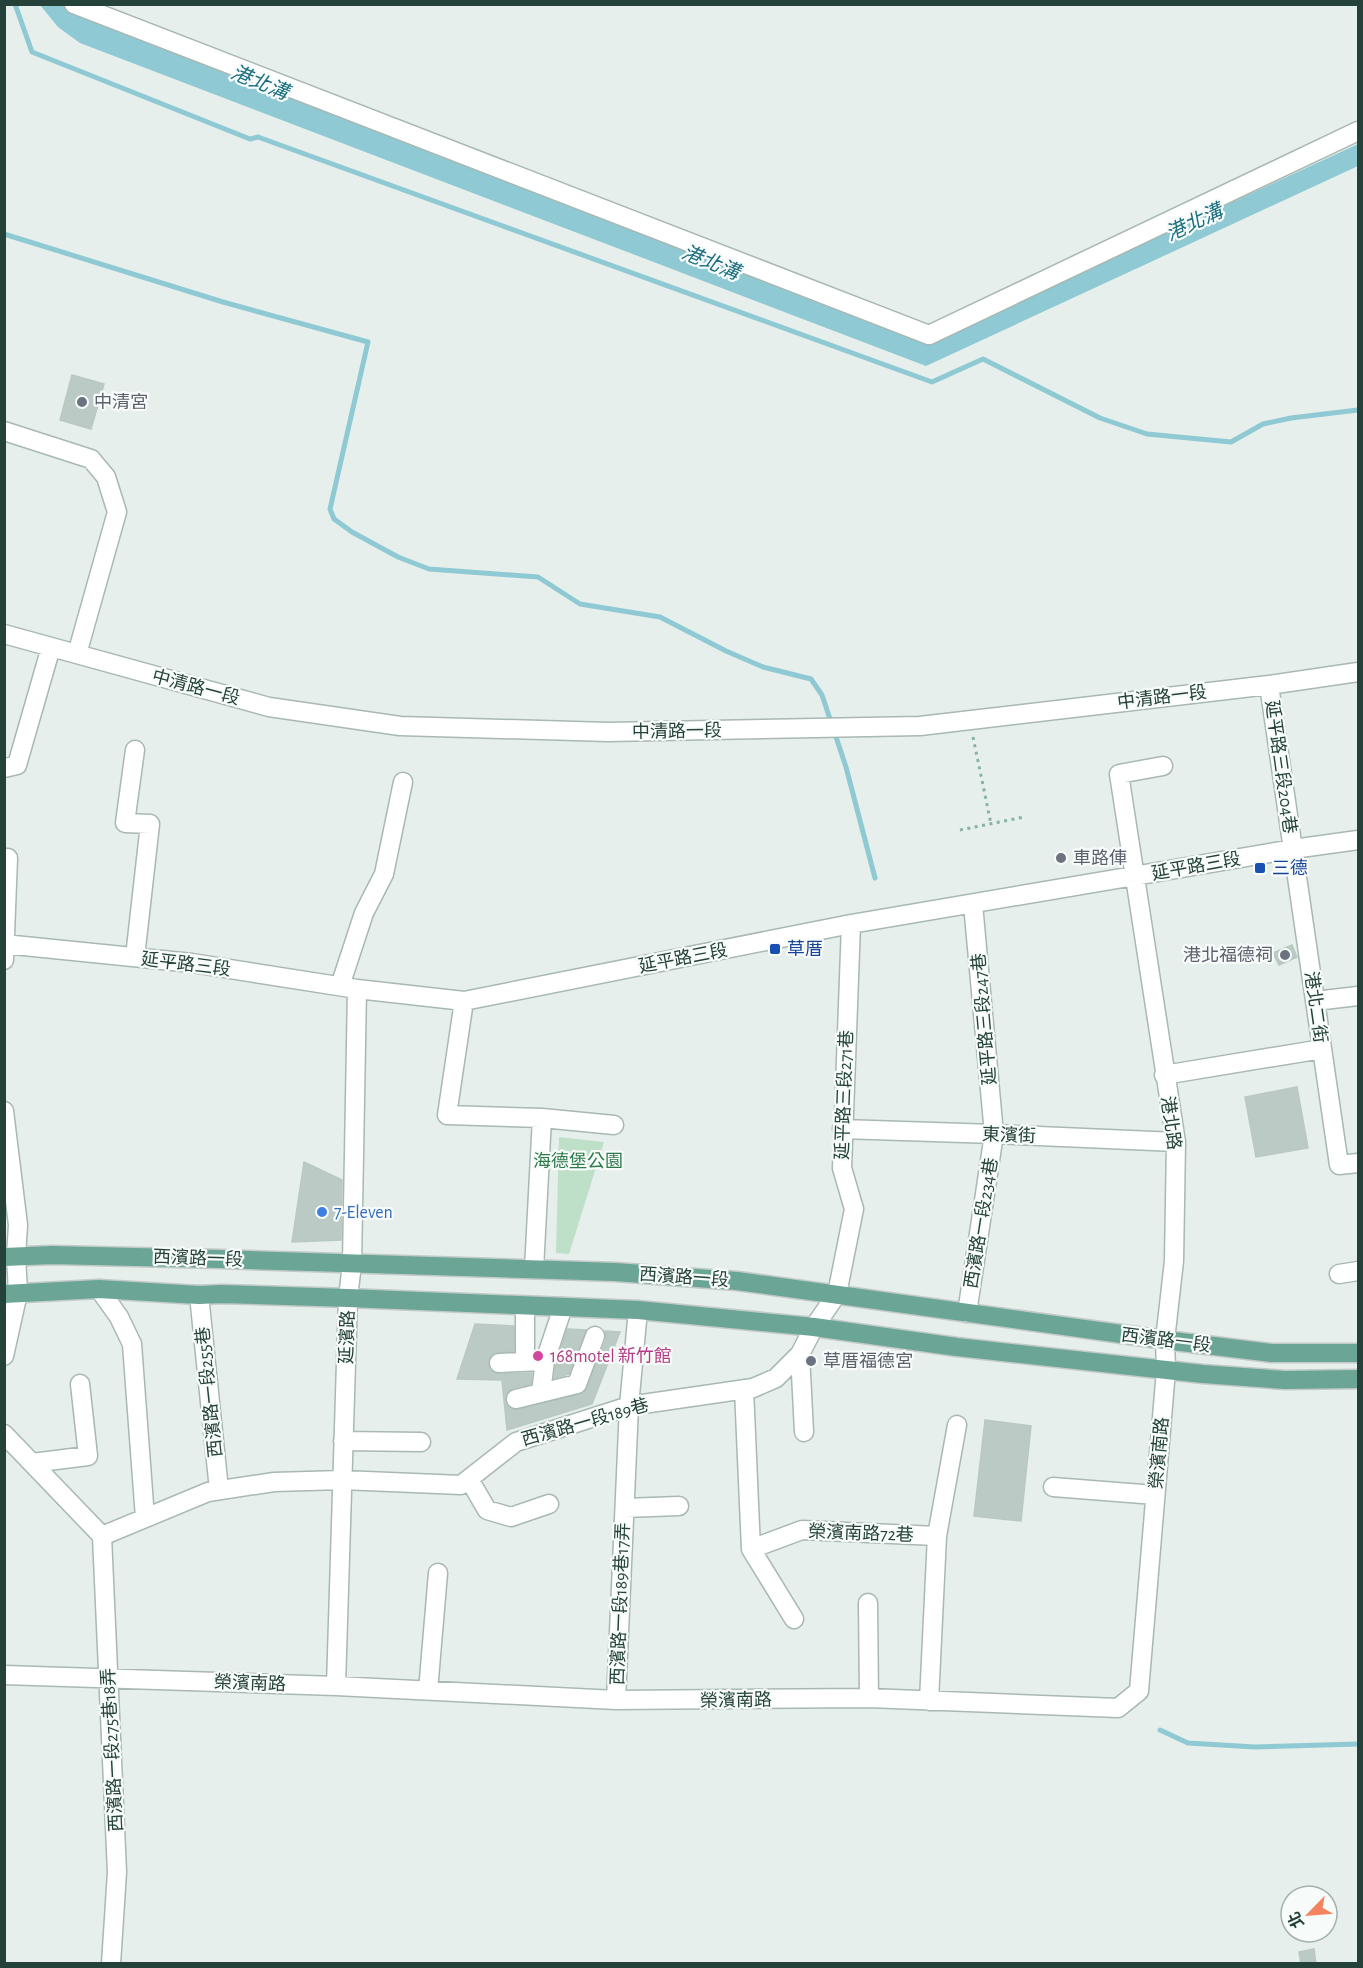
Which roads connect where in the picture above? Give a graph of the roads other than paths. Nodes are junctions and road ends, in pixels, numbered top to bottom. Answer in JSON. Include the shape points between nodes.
{"nodes":[{"id":1,"x":74,"y":4,"type":"edge"},
{"id":2,"x":1359,"y":131,"type":"edge"},
{"id":3,"x":4,"y":431,"type":"edge"},
{"id":4,"x":4,"y":634,"type":"edge"},
{"id":5,"x":51,"y":647,"type":"junction"},
{"id":6,"x":77,"y":654,"type":"junction"},
{"id":7,"x":1359,"y":672,"type":"edge"},
{"id":8,"x":1269,"y":685,"type":"junction"},
{"id":9,"x":135,"y":750,"type":"dead end"},
{"id":10,"x":1163,"y":766,"type":"dead end"},
{"id":11,"x":4,"y":768,"type":"edge"},
{"id":12,"x":403,"y":782,"type":"dead end"},
{"id":13,"x":1359,"y":840,"type":"edge"},
{"id":14,"x":1293,"y":849,"type":"junction"},
{"id":15,"x":6,"y":858,"type":"edge"},
{"id":16,"x":1136,"y":877,"type":"junction"},
{"id":17,"x":973,"y":904,"type":"junction"},
{"id":18,"x":851,"y":924,"type":"junction"},
{"id":19,"x":5,"y":950,"type":"edge"},
{"id":20,"x":135,"y":957,"type":"junction"},
{"id":21,"x":349,"y":987,"type":"junction"},
{"id":22,"x":1359,"y":996,"type":"edge"},
{"id":23,"x":464,"y":1001,"type":"junction"},
{"id":24,"x":1315,"y":1001,"type":"junction"},
{"id":25,"x":1322,"y":1049,"type":"junction"},
{"id":26,"x":1164,"y":1074,"type":"junction"},
{"id":27,"x":4,"y":1111,"type":"edge"},
{"id":28,"x":542,"y":1118,"type":"junction"},
{"id":29,"x":614,"y":1125,"type":"dead end"},
{"id":30,"x":842,"y":1129,"type":"junction"},
{"id":31,"x":994,"y":1134,"type":"junction"},
{"id":32,"x":1176,"y":1142,"type":"junction"},
{"id":33,"x":1359,"y":1163,"type":"edge"},
{"id":34,"x":10,"y":1256,"type":"edge"},
{"id":35,"x":351,"y":1264,"type":"junction"},
{"id":36,"x":534,"y":1269,"type":"junction"},
{"id":37,"x":1359,"y":1271,"type":"edge"},
{"id":38,"x":1339,"y":1274,"type":"dead end"},
{"id":39,"x":99,"y":1289,"type":"junction"},
{"id":40,"x":11,"y":1294,"type":"edge"},
{"id":41,"x":837,"y":1294,"type":"junction"},
{"id":42,"x":199,"y":1295,"type":"junction"},
{"id":43,"x":348,"y":1298,"type":"junction"},
{"id":44,"x":525,"y":1306,"type":"junction"},
{"id":45,"x":563,"y":1307,"type":"junction"},
{"id":46,"x":638,"y":1311,"type":"junction"},
{"id":47,"x":967,"y":1313,"type":"junction"},
{"id":48,"x":814,"y":1327,"type":"junction"},
{"id":49,"x":595,"y":1336,"type":"dead end"},
{"id":50,"x":1165,"y":1340,"type":"junction"},
{"id":51,"x":1359,"y":1353,"type":"edge"},
{"id":52,"x":800,"y":1354,"type":"junction"},
{"id":53,"x":4,"y":1356,"type":"edge"},
{"id":54,"x":545,"y":1360,"type":"junction"},
{"id":55,"x":525,"y":1362,"type":"junction"},
{"id":56,"x":499,"y":1363,"type":"dead end"},
{"id":57,"x":1166,"y":1370,"type":"junction"},
{"id":58,"x":1359,"y":1379,"type":"edge"},
{"id":59,"x":81,"y":1384,"type":"dead end"},
{"id":60,"x":744,"y":1389,"type":"junction"},
{"id":61,"x":541,"y":1392,"type":"junction"},
{"id":62,"x":516,"y":1399,"type":"dead end"},
{"id":63,"x":629,"y":1406,"type":"junction"},
{"id":64,"x":957,"y":1425,"type":"dead end"},
{"id":65,"x":804,"y":1432,"type":"dead end"},
{"id":66,"x":4,"y":1434,"type":"edge"},
{"id":67,"x":343,"y":1441,"type":"junction"},
{"id":68,"x":421,"y":1442,"type":"dead end"},
{"id":69,"x":32,"y":1463,"type":"junction"},
{"id":70,"x":469,"y":1479,"type":"junction"},
{"id":71,"x":342,"y":1480,"type":"junction"},
{"id":72,"x":1053,"y":1486,"type":"dead end"},
{"id":73,"x":219,"y":1490,"type":"junction"},
{"id":74,"x":1155,"y":1495,"type":"junction"},
{"id":75,"x":549,"y":1504,"type":"dead end"},
{"id":76,"x":679,"y":1506,"type":"dead end"},
{"id":77,"x":625,"y":1508,"type":"junction"},
{"id":78,"x":145,"y":1518,"type":"junction"},
{"id":79,"x":102,"y":1536,"type":"junction"},
{"id":80,"x":937,"y":1536,"type":"junction"},
{"id":81,"x":751,"y":1549,"type":"junction"},
{"id":82,"x":438,"y":1573,"type":"dead end"},
{"id":83,"x":868,"y":1603,"type":"dead end"},
{"id":84,"x":794,"y":1619,"type":"dead end"},
{"id":85,"x":4,"y":1675,"type":"edge"},
{"id":86,"x":109,"y":1678,"type":"junction"},
{"id":87,"x":336,"y":1686,"type":"junction"},
{"id":88,"x":428,"y":1691,"type":"junction"},
{"id":89,"x":869,"y":1698,"type":"junction"},
{"id":90,"x":616,"y":1700,"type":"junction"},
{"id":91,"x":929,"y":1701,"type":"junction"},
{"id":92,"x":111,"y":1964,"type":"edge"}],
"edges":[{"from":1,"to":2,"type":"street","via":[[929,335]]},
{"from":3,"to":6,"type":"street","via":[[91,459],[106,477],[117,512]]},
{"from":4,"to":5,"type":"street","name":"中清路一段"},
{"from":5,"to":6,"type":"street","name":"中清路一段"},
{"from":5,"to":11,"type":"street","via":[[17,765]]},
{"from":6,"to":8,"type":"street","name":"中清路一段","via":[[269,707],[400,726],[608,732],[920,726]]},
{"from":7,"to":8,"type":"street","name":"中清路一段"},
{"from":8,"to":14,"type":"street","name":"延平路三段204巷"},
{"from":9,"to":20,"type":"street","via":[[125,822],[150,824]]},
{"from":10,"to":16,"type":"street","name":"港北路","via":[[1119,774]]},
{"from":12,"to":21,"type":"street","name":"延濱路","via":[[384,874],[364,913]]},
{"from":13,"to":14,"type":"street","name":"延平路三段"},
{"from":14,"to":16,"type":"street","name":"延平路三段"},
{"from":14,"to":24,"type":"street","name":"港北二街"},
{"from":15,"to":19,"type":"street"},
{"from":16,"to":17,"type":"street","name":"延平路三段"},
{"from":16,"to":26,"type":"street","name":"港北路"},
{"from":17,"to":18,"type":"street","name":"延平路三段"},
{"from":17,"to":31,"type":"street","name":"延平路三段247巷"},
{"from":18,"to":23,"type":"street","name":"延平路三段"},
{"from":18,"to":30,"type":"street","name":"延平路三段271巷"},
{"from":19,"to":20,"type":"street","name":"延平路三段"},
{"from":20,"to":21,"type":"street","name":"延平路三段"},
{"from":21,"to":23,"type":"street","name":"延平路三段"},
{"from":21,"to":35,"type":"street","name":"延濱路"},
{"from":22,"to":24,"type":"street"},
{"from":23,"to":28,"type":"street","via":[[447,1115]]},
{"from":24,"to":25,"type":"street","name":"港北二街"},
{"from":25,"to":26,"type":"street"},
{"from":25,"to":33,"type":"street","name":"港北二街","via":[[1339,1165]]},
{"from":26,"to":32,"type":"street","name":"港北路"},
{"from":27,"to":34,"type":"street","via":[[18,1225]]},
{"from":28,"to":29,"type":"street"},
{"from":28,"to":36,"type":"street"},
{"from":30,"to":31,"type":"street","name":"東濱街"},
{"from":30,"to":41,"type":"street","name":"延平路三段271巷","via":[[842,1168],[854,1209]]},
{"from":31,"to":32,"type":"street","name":"東濱街"},
{"from":31,"to":47,"type":"street","name":"西濱路一段234巷"},
{"from":32,"to":50,"type":"street","name":"港北路","via":[[1174,1261]]},
{"from":34,"to":35,"type":"main road","name":"西濱路一段"},
{"from":34,"to":40,"type":"street"},
{"from":35,"to":36,"type":"main road","name":"西濱路一段"},
{"from":35,"to":43,"type":"street","name":"延濱路"},
{"from":36,"to":41,"type":"main road","name":"西濱路一段","via":[[726,1280]]},
{"from":37,"to":38,"type":"street"},
{"from":39,"to":40,"type":"main road","name":"西濱路一段"},
{"from":39,"to":42,"type":"main road","name":"西濱路一段"},
{"from":39,"to":78,"type":"street","via":[[132,1344]]},
{"from":40,"to":53,"type":"street"},
{"from":41,"to":47,"type":"main road","name":"西濱路一段"},
{"from":41,"to":48,"type":"street","name":"延平路三段271巷"},
{"from":42,"to":43,"type":"main road","name":"西濱路一段"},
{"from":42,"to":73,"type":"street","name":"西濱路一段255巷"},
{"from":43,"to":44,"type":"main road","name":"西濱路一段"},
{"from":43,"to":67,"type":"street","name":"延濱路"},
{"from":44,"to":45,"type":"main road","name":"西濱路一段"},
{"from":44,"to":55,"type":"street"},
{"from":45,"to":46,"type":"main road","name":"西濱路一段"},
{"from":45,"to":54,"type":"street"},
{"from":46,"to":48,"type":"main road","name":"西濱路一段"},
{"from":46,"to":63,"type":"street","name":"西濱路一段189巷17弄"},
{"from":47,"to":50,"type":"main road","name":"西濱路一段"},
{"from":48,"to":52,"type":"street","name":"西濱路一段189巷"},
{"from":48,"to":57,"type":"main road","name":"西濱路一段"},
{"from":49,"to":61,"type":"street","via":[[577,1384]]},
{"from":50,"to":51,"type":"main road","name":"西濱路一段","via":[[1272,1353]]},
{"from":50,"to":57,"type":"street","name":"港北路"},
{"from":52,"to":60,"type":"street","name":"西濱路一段189巷","via":[[776,1378]]},
{"from":52,"to":65,"type":"street"},
{"from":54,"to":55,"type":"street"},
{"from":54,"to":61,"type":"street"},
{"from":55,"to":56,"type":"street"},
{"from":57,"to":58,"type":"main road","name":"西濱路一段","via":[[1285,1380]]},
{"from":57,"to":74,"type":"street","name":"榮濱南路"},
{"from":59,"to":69,"type":"street","via":[[88,1456]]},
{"from":60,"to":63,"type":"street","name":"西濱路一段189巷"},
{"from":60,"to":81,"type":"street"},
{"from":61,"to":62,"type":"street"},
{"from":63,"to":70,"type":"street","name":"西濱路一段189巷","via":[[516,1442]]},
{"from":63,"to":77,"type":"street","name":"西濱路一段189巷17弄"},
{"from":64,"to":80,"type":"street","name":"榮濱南路72巷"},
{"from":66,"to":69,"type":"street"},
{"from":67,"to":68,"type":"street"},
{"from":67,"to":71,"type":"street","name":"延濱路"},
{"from":69,"to":79,"type":"street"},
{"from":70,"to":71,"type":"street","name":"西濱路一段189巷","via":[[461,1485]]},
{"from":70,"to":75,"type":"street","via":[[488,1510],[511,1517]]},
{"from":71,"to":73,"type":"street","name":"西濱路一段189巷","via":[[274,1482]]},
{"from":71,"to":87,"type":"street","name":"延濱路"},
{"from":72,"to":74,"type":"street"},
{"from":73,"to":78,"type":"street","name":"西濱路一段189巷"},
{"from":74,"to":91,"type":"street","name":"榮濱南路","via":[[1139,1691],[1118,1708]]},
{"from":76,"to":77,"type":"street","name":"西濱路一段189巷17弄"},
{"from":77,"to":90,"type":"street","name":"西濱路一段189巷17弄"},
{"from":78,"to":79,"type":"street","name":"西濱路一段189巷"},
{"from":79,"to":86,"type":"street","name":"西濱路一段275巷18弄"},
{"from":80,"to":81,"type":"street","name":"榮濱南路72巷","via":[[802,1530]]},
{"from":80,"to":91,"type":"street","name":"榮濱南路72巷"},
{"from":81,"to":84,"type":"street"},
{"from":82,"to":88,"type":"street"},
{"from":83,"to":89,"type":"street"},
{"from":85,"to":86,"type":"street","name":"榮濱南路"},
{"from":86,"to":87,"type":"street","name":"榮濱南路"},
{"from":86,"to":92,"type":"street","name":"西濱路一段275巷18弄","via":[[117,1872]]},
{"from":87,"to":88,"type":"street","name":"榮濱南路"},
{"from":88,"to":90,"type":"street","name":"榮濱南路"},
{"from":89,"to":90,"type":"street","name":"榮濱南路"},
{"from":89,"to":91,"type":"street","name":"榮濱南路"}]}
